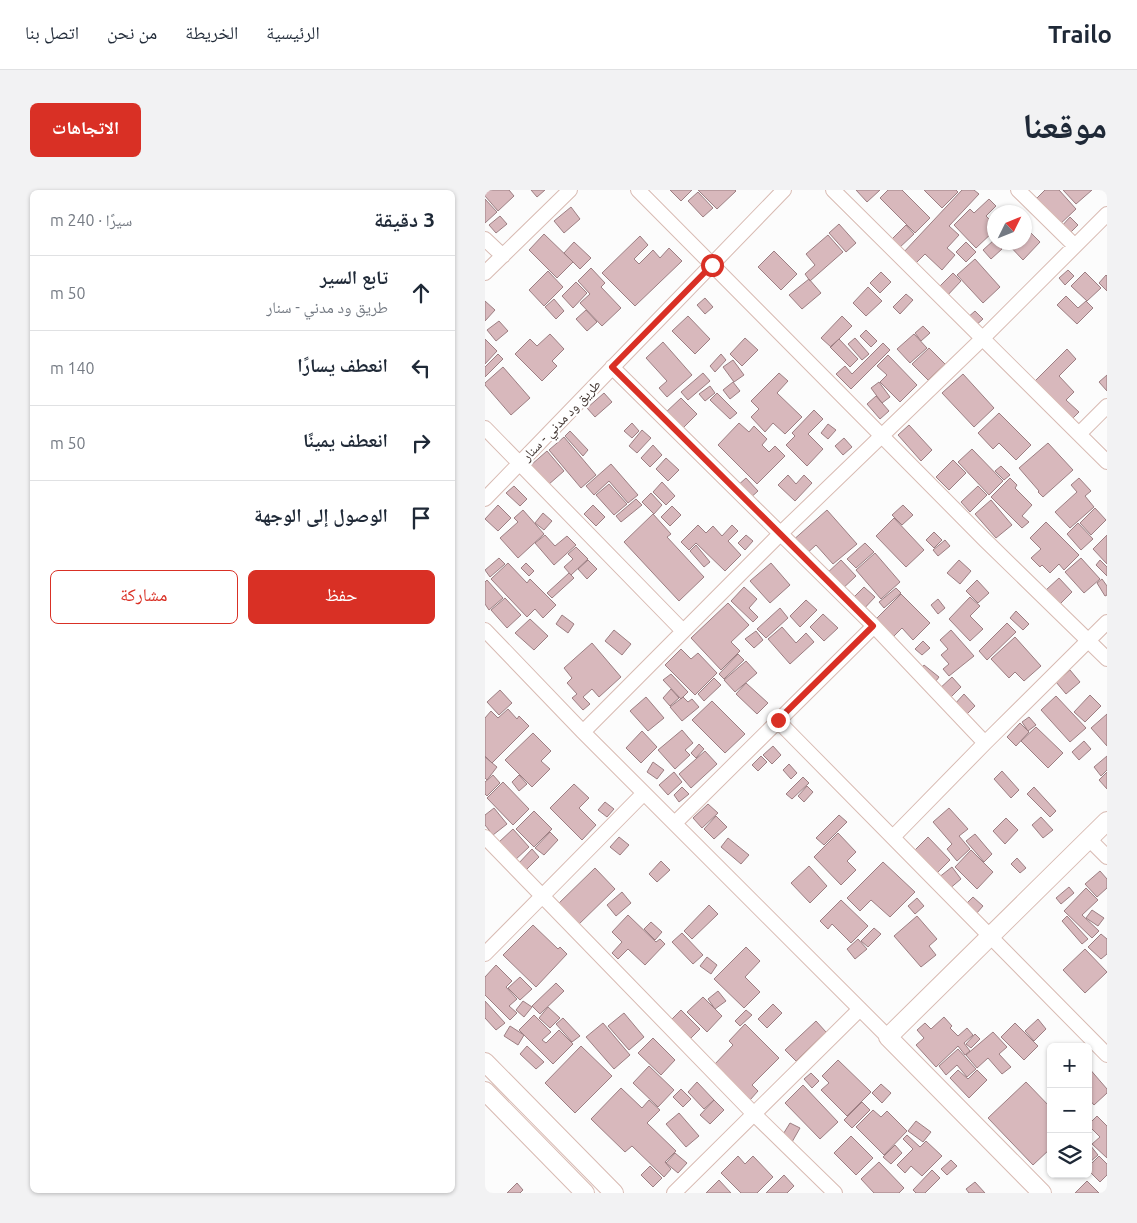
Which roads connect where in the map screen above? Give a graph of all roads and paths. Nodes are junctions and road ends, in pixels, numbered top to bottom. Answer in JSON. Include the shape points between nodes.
{"nodes":[{"id":1,"x":571,"y":190,"type":"edge"},
{"id":2,"x":638,"y":190,"type":"edge"},
{"id":3,"x":784,"y":190,"type":"edge"},
{"id":4,"x":833,"y":190,"type":"edge"},
{"id":5,"x":1018,"y":190,"type":"edge"},
{"id":6,"x":1107,"y":214,"type":"edge"},
{"id":7,"x":485,"y":239,"type":"edge"},
{"id":8,"x":1075,"y":246,"type":"junction"},
{"id":9,"x":503,"y":256,"type":"junction"},
{"id":10,"x":712,"y":265,"type":"junction"},
{"id":11,"x":485,"y":272,"type":"edge"},
{"id":12,"x":983,"y":338,"type":"junction"},
{"id":13,"x":612,"y":367,"type":"junction"},
{"id":14,"x":1107,"y":406,"type":"edge"},
{"id":15,"x":485,"y":428,"type":"edge"},
{"id":16,"x":1079,"y":434,"type":"junction"},
{"id":17,"x":882,"y":435,"type":"junction"},
{"id":18,"x":1107,"y":462,"type":"edge"},
{"id":19,"x":520,"y":463,"type":"junction"},
{"id":20,"x":485,"y":499,"type":"edge"},
{"id":21,"x":781,"y":533,"type":"junction"},
{"id":22,"x":1107,"y":622,"type":"edge"},
{"id":23,"x":873,"y":626,"type":"junction"},
{"id":24,"x":485,"y":630,"type":"edge"},
{"id":25,"x":683,"y":631,"type":"junction"},
{"id":26,"x":1089,"y":641,"type":"junction"},
{"id":27,"x":1107,"y":659,"type":"edge"},
{"id":28,"x":778,"y":720,"type":"junction"},
{"id":29,"x":583,"y":732,"type":"junction"},
{"id":30,"x":985,"y":743,"type":"junction"},
{"id":31,"x":644,"y":793,"type":"junction"},
{"id":32,"x":1107,"y":821,"type":"edge"},
{"id":33,"x":675,"y":823,"type":"junction"},
{"id":34,"x":485,"y":837,"type":"edge"},
{"id":35,"x":893,"y":837,"type":"junction"},
{"id":36,"x":1089,"y":839,"type":"junction"},
{"id":37,"x":1107,"y":857,"type":"edge"},
{"id":38,"x":543,"y":896,"type":"junction"},
{"id":39,"x":989,"y":937,"type":"junction"},
{"id":40,"x":485,"y":954,"type":"edge"},
{"id":41,"x":860,"y":1009,"type":"junction"},
{"id":42,"x":888,"y":1036,"type":"junction"},
{"id":43,"x":1107,"y":1055,"type":"edge"},
{"id":44,"x":485,"y":1062,"type":"edge"},
{"id":45,"x":485,"y":1091,"type":"edge"},
{"id":46,"x":755,"y":1114,"type":"junction"},
{"id":47,"x":585,"y":1193,"type":"edge"},
{"id":48,"x":614,"y":1193,"type":"edge"},
{"id":49,"x":675,"y":1193,"type":"edge"},
{"id":50,"x":835,"y":1193,"type":"edge"},
{"id":51,"x":1042,"y":1193,"type":"edge"}],
"edges":[{"from":1,"to":9,"type":"street"},
{"from":2,"to":10,"type":"street"},
{"from":3,"to":10,"type":"street","name":"طريق ود مدني - سنار"},
{"from":4,"to":12,"type":"street"},
{"from":5,"to":8,"type":"street"},
{"from":6,"to":8,"type":"street"},
{"from":7,"to":9,"type":"street"},
{"from":8,"to":12,"type":"street"},
{"from":9,"to":11,"type":"street"},
{"from":10,"to":13,"type":"street","name":"طريق ود مدني - سنار"},
{"from":10,"to":17,"type":"street"},
{"from":12,"to":16,"type":"street"},
{"from":12,"to":17,"type":"street"},
{"from":13,"to":19,"type":"street","name":"طريق ود مدني - سنار"},
{"from":13,"to":21,"type":"street"},
{"from":14,"to":16,"type":"street"},
{"from":15,"to":19,"type":"street"},
{"from":16,"to":18,"type":"street"},
{"from":17,"to":21,"type":"street"},
{"from":17,"to":26,"type":"street"},
{"from":19,"to":20,"type":"street","name":"طريق ود مدني - سنار"},
{"from":19,"to":25,"type":"street"},
{"from":21,"to":23,"type":"street"},
{"from":21,"to":25,"type":"street"},
{"from":22,"to":26,"type":"street"},
{"from":23,"to":28,"type":"street"},
{"from":23,"to":30,"type":"street"},
{"from":24,"to":29,"type":"street"},
{"from":25,"to":29,"type":"street"},
{"from":26,"to":27,"type":"street"},
{"from":26,"to":30,"type":"street"},
{"from":28,"to":33,"type":"street"},
{"from":28,"to":35,"type":"street"},
{"from":29,"to":31,"type":"street"},
{"from":30,"to":35,"type":"street"},
{"from":31,"to":33,"type":"street"},
{"from":31,"to":38,"type":"street"},
{"from":32,"to":36,"type":"street"},
{"from":33,"to":41,"type":"street"},
{"from":34,"to":38,"type":"street"},
{"from":35,"to":39,"type":"street"},
{"from":36,"to":37,"type":"street"},
{"from":36,"to":39,"type":"street"},
{"from":38,"to":40,"type":"street"},
{"from":38,"to":46,"type":"street"},
{"from":39,"to":42,"type":"street"},
{"from":39,"to":43,"type":"street"},
{"from":41,"to":42,"type":"street"},
{"from":41,"to":46,"type":"street"},
{"from":42,"to":51,"type":"street"},
{"from":44,"to":48,"type":"street"},
{"from":45,"to":47,"type":"street"},
{"from":46,"to":49,"type":"street"},
{"from":46,"to":50,"type":"street"}]}
